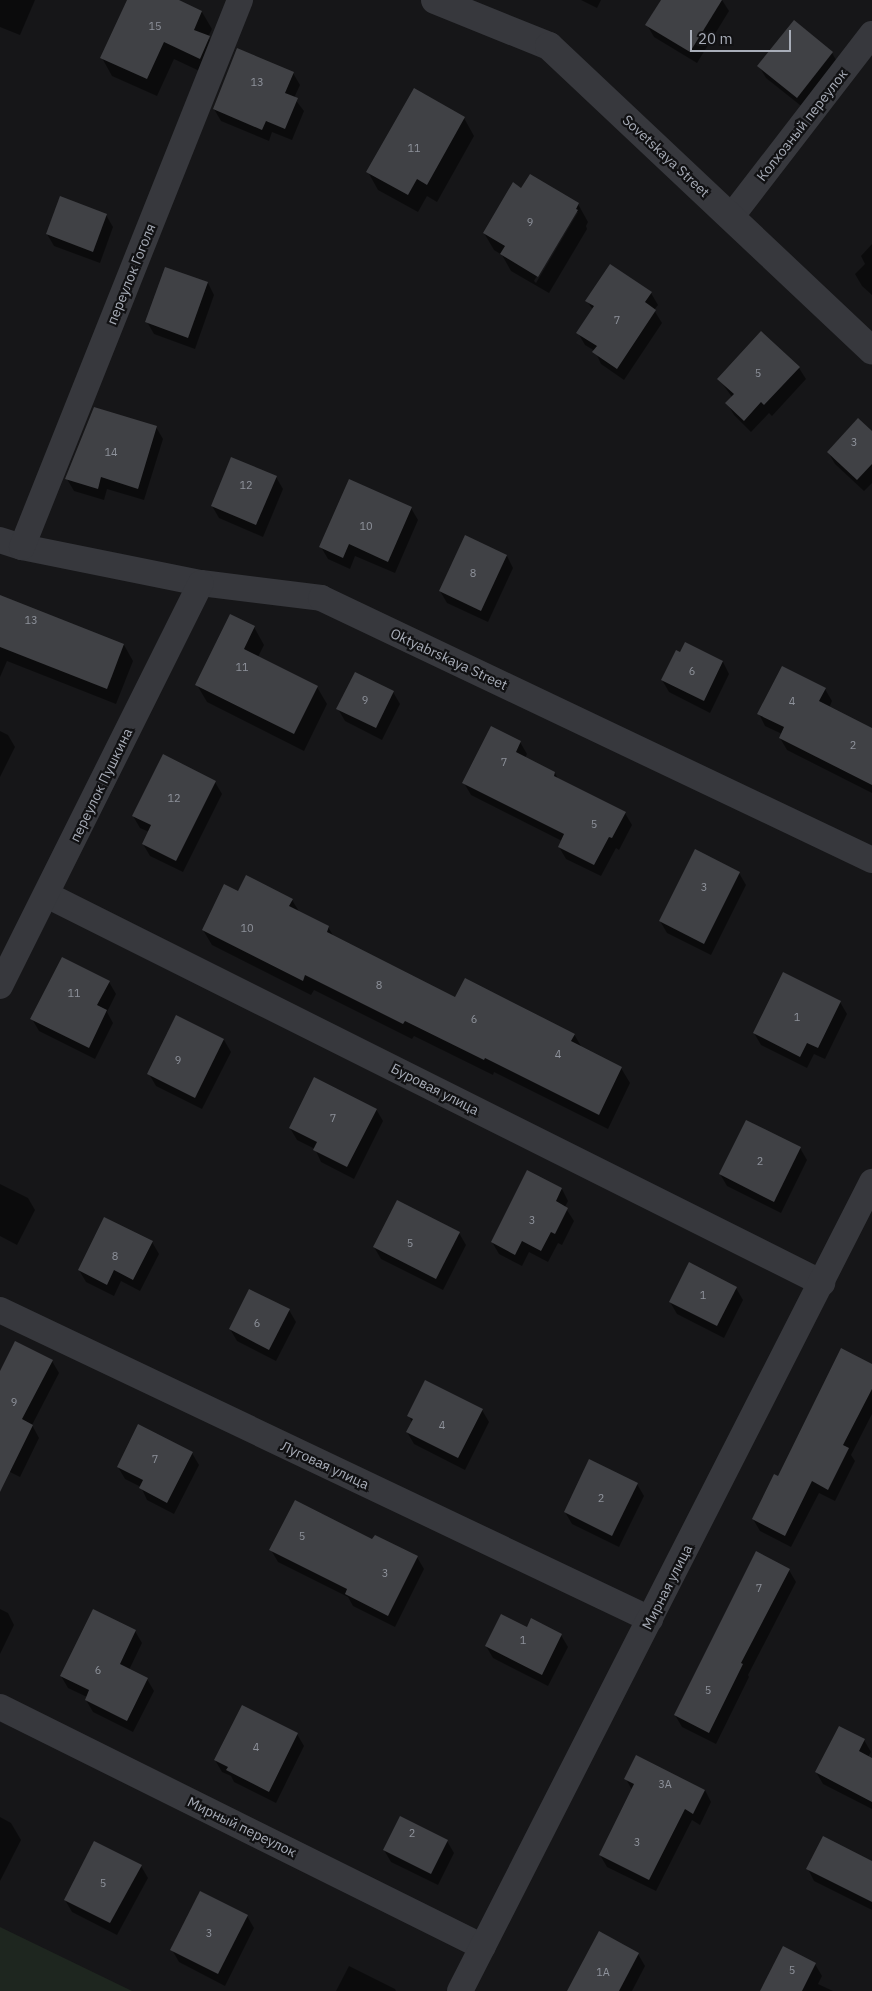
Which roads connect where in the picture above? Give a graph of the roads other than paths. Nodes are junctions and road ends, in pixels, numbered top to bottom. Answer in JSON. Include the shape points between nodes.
{"nodes":[{"id":1,"x":240,"y":0,"type":"edge"},
{"id":2,"x":435,"y":0,"type":"edge"},
{"id":3,"x":872,"y":34,"type":"edge"},
{"id":4,"x":731,"y":217,"type":"junction"},
{"id":5,"x":872,"y":350,"type":"edge"},
{"id":6,"x":11,"y":544,"type":"edge"},
{"id":7,"x":201,"y":583,"type":"junction"},
{"id":8,"x":872,"y":860,"type":"edge"},
{"id":9,"x":47,"y":895,"type":"junction"},
{"id":10,"x":0,"y":986,"type":"edge"},
{"id":11,"x":872,"y":1182,"type":"edge"},
{"id":12,"x":822,"y":1283,"type":"junction"},
{"id":13,"x":0,"y":1310,"type":"edge"},
{"id":14,"x":650,"y":1620,"type":"junction"},
{"id":15,"x":0,"y":1707,"type":"edge"},
{"id":16,"x":484,"y":1947,"type":"junction"},
{"id":17,"x":460,"y":1991,"type":"edge"}],
"edges":[{"from":1,"to":6,"type":"street","name":"переулок Гоголя"},
{"from":2,"to":4,"type":"street","name":"Sovetskaya Street","via":[[550,46]]},
{"from":3,"to":4,"type":"street","name":"Колхозный переулок"},
{"from":4,"to":5,"type":"street","name":"Sovetskaya Street"},
{"from":6,"to":7,"type":"street","name":"Oktyabrskaya Street"},
{"from":7,"to":8,"type":"street","name":"Oktyabrskaya Street","via":[[321,598]]},
{"from":7,"to":9,"type":"street","name":"переулок Пушкина"},
{"from":9,"to":10,"type":"street","name":"переулок Пушкина"},
{"from":9,"to":12,"type":"street","name":"Буровая улица"},
{"from":11,"to":12,"type":"street","name":"Мирная улица"},
{"from":12,"to":14,"type":"street","name":"Мирная улица"},
{"from":13,"to":14,"type":"street","name":"Луговая улица"},
{"from":14,"to":16,"type":"street","name":"Мирная улица"},
{"from":15,"to":16,"type":"street","name":"Мирный переулок"},
{"from":16,"to":17,"type":"street","name":"Мирная улица"}]}
